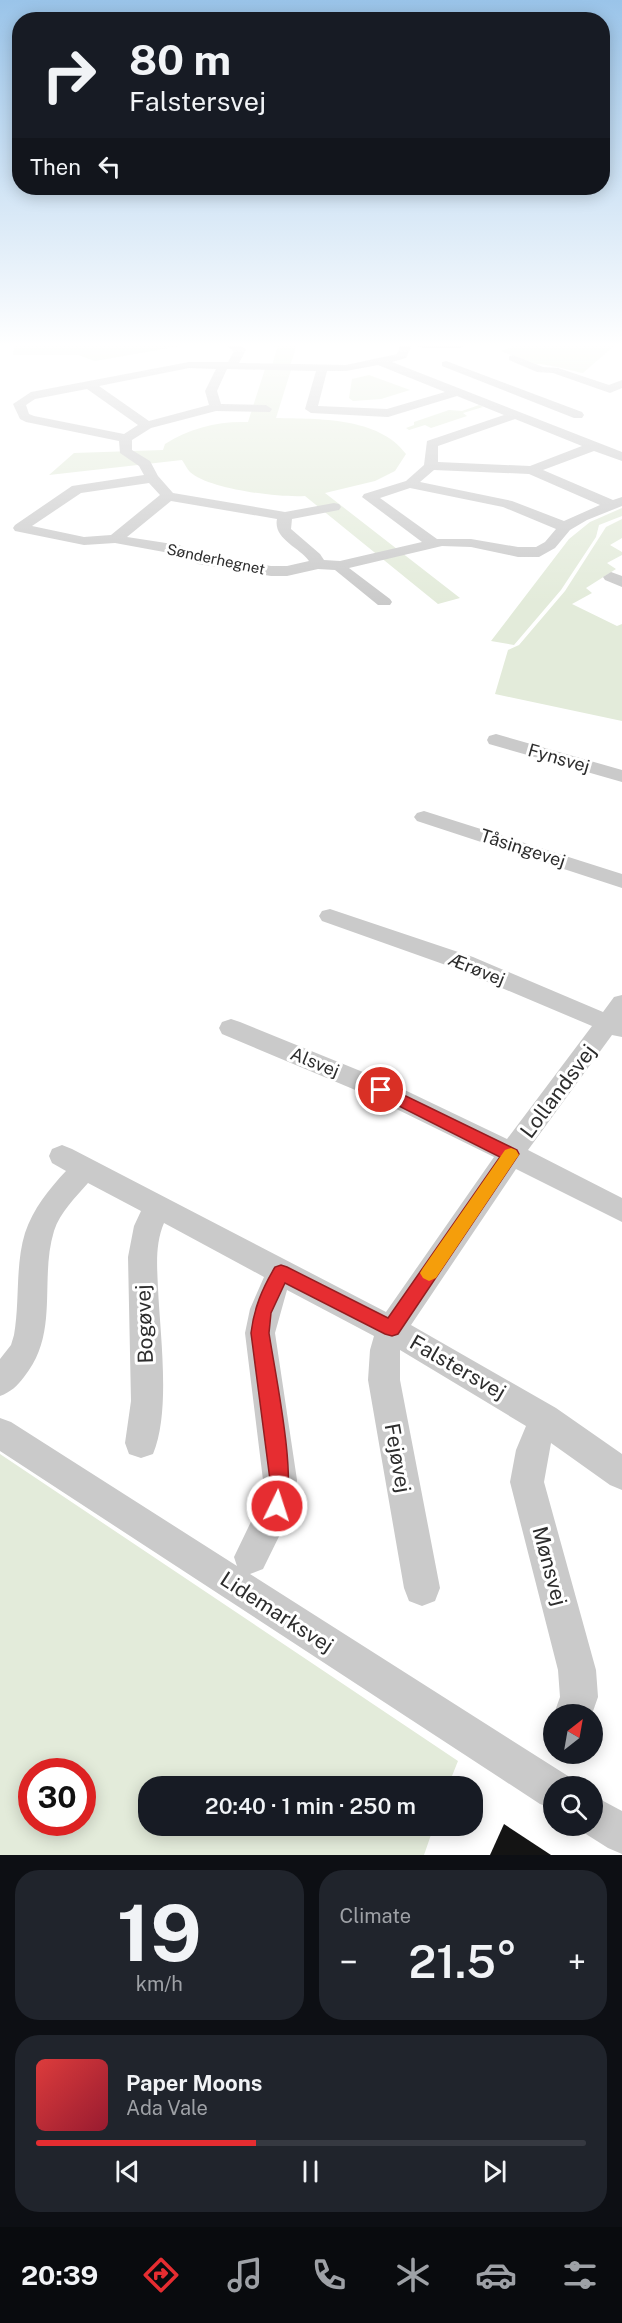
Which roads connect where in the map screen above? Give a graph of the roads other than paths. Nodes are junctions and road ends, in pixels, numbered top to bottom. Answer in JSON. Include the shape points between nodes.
{"nodes":[{"id":1,"x":93,"y":432,"type":"edge"},
{"id":2,"x":136,"y":432,"type":"edge"},
{"id":3,"x":468,"y":432,"type":"edge"},
{"id":4,"x":558,"y":432,"type":"edge"},
{"id":5,"x":126,"y":438,"type":"junction"},
{"id":6,"x":594,"y":446,"type":"junction"},
{"id":7,"x":622,"y":457,"type":"edge"},
{"id":8,"x":431,"y":466,"type":"junction"},
{"id":9,"x":531,"y":470,"type":"junction"},
{"id":10,"x":152,"y":478,"type":"junction"},
{"id":11,"x":409,"y":484,"type":"junction"},
{"id":12,"x":168,"y":496,"type":"junction"},
{"id":13,"x":617,"y":503,"type":"edge"},
{"id":14,"x":334,"y":507,"type":"dead end"},
{"id":15,"x":285,"y":516,"type":"junction"},
{"id":16,"x":565,"y":527,"type":"junction"},
{"id":17,"x":114,"y":539,"type":"junction"},
{"id":18,"x":433,"y":543,"type":"junction"},
{"id":19,"x":318,"y":564,"type":"junction"},
{"id":20,"x":340,"y":566,"type":"junction"},
{"id":21,"x":384,"y":602,"type":"dead end"},
{"id":22,"x":496,"y":740,"type":"dead end"},
{"id":23,"x":622,"y":776,"type":"edge"},
{"id":24,"x":424,"y":817,"type":"dead end"},
{"id":25,"x":622,"y":881,"type":"edge"},
{"id":26,"x":330,"y":916,"type":"dead end"},
{"id":27,"x":617,"y":1019,"type":"edge"},
{"id":28,"x":231,"y":1028,"type":"dead end"},
{"id":29,"x":511,"y":1154,"type":"junction"},
{"id":30,"x":158,"y":1207,"type":"junction"},
{"id":31,"x":622,"y":1211,"type":"edge"},
{"id":32,"x":281,"y":1272,"type":"junction"},
{"id":33,"x":392,"y":1328,"type":"junction"},
{"id":34,"x":0,"y":1382,"type":"edge"},
{"id":35,"x":545,"y":1419,"type":"junction"},
{"id":36,"x":0,"y":1433,"type":"edge"},
{"id":37,"x":141,"y":1443,"type":"dead end"},
{"id":38,"x":622,"y":1474,"type":"edge"},
{"id":39,"x":251,"y":1557,"type":"dead end"},
{"id":40,"x":422,"y":1588,"type":"dead end"},
{"id":41,"x":577,"y":1704,"type":"edge"},
{"id":42,"x":543,"y":1783,"type":"edge"},
{"id":43,"x":603,"y":1822,"type":"edge"},
{"id":44,"x":622,"y":1834,"type":"edge"}],
"edges":[{"from":1,"to":5,"type":"street"},
{"from":2,"to":5,"type":"street"},
{"from":3,"to":8,"type":"street","via":[[432,444]]},
{"from":4,"to":6,"type":"street"},
{"from":5,"to":10,"type":"street","via":[[125,450],[145,464]]},
{"from":6,"to":7,"type":"street"},
{"from":6,"to":9,"type":"street"},
{"from":8,"to":9,"type":"street"},
{"from":8,"to":11,"type":"street"},
{"from":9,"to":13,"type":"street"},
{"from":10,"to":12,"type":"street"},
{"from":10,"to":17,"type":"street","name":"Sønderhegnet","via":[[77,489],[16,531],[84,541]]},
{"from":11,"to":16,"type":"street","via":[[507,504]]},
{"from":11,"to":18,"type":"street","via":[[369,497]]},
{"from":12,"to":15,"type":"street"},
{"from":12,"to":17,"type":"street"},
{"from":13,"to":16,"type":"street","name":"Sønderhegnet"},
{"from":14,"to":15,"type":"street"},
{"from":15,"to":19,"type":"street","via":[[284,531]]},
{"from":16,"to":18,"type":"street","name":"Sønderhegnet","via":[[539,552],[462,542]]},
{"from":17,"to":19,"type":"street","name":"Sønderhegnet","via":[[271,571]]},
{"from":18,"to":20,"type":"street","name":"Sønderhegnet"},
{"from":19,"to":20,"type":"street","name":"Sønderhegnet"},
{"from":20,"to":21,"type":"street"},
{"from":22,"to":23,"type":"street","name":"Fynsvej"},
{"from":24,"to":25,"type":"street","name":"Tåsingevej"},
{"from":26,"to":27,"type":"street","name":"Ærøvej"},
{"from":27,"to":29,"type":"street","name":"Lollandsvej"},
{"from":28,"to":29,"type":"street","name":"Alsvej","via":[[381,1090]]},
{"from":29,"to":31,"type":"street","name":"Alsvej"},
{"from":29,"to":33,"type":"street","name":"Lollandsvej"},
{"from":30,"to":32,"type":"street","name":"Falstersvej"},
{"from":30,"to":34,"type":"street","name":"Falstersvej","via":[[73,1162],[41,1229],[31,1331],[24,1352]]},
{"from":30,"to":37,"type":"street","name":"Bogøvej","via":[[148,1226],[142,1257],[147,1401]]},
{"from":32,"to":33,"type":"street","name":"Falstersvej"},
{"from":32,"to":39,"type":"street","via":[[262,1313],[260,1333],[280,1480],[277,1506]]},
{"from":33,"to":35,"type":"street","name":"Falstersvej"},
{"from":33,"to":40,"type":"street","name":"Fejøvej","via":[[385,1350],[384,1380]]},
{"from":35,"to":38,"type":"street","name":"Falstersvej"},
{"from":35,"to":41,"type":"street","name":"Mønsvej","via":[[532,1450],[527,1482],[577,1670]]},
{"from":36,"to":42,"type":"street","name":"Lidemarksvej"},
{"from":43,"to":44,"type":"street"}]}
